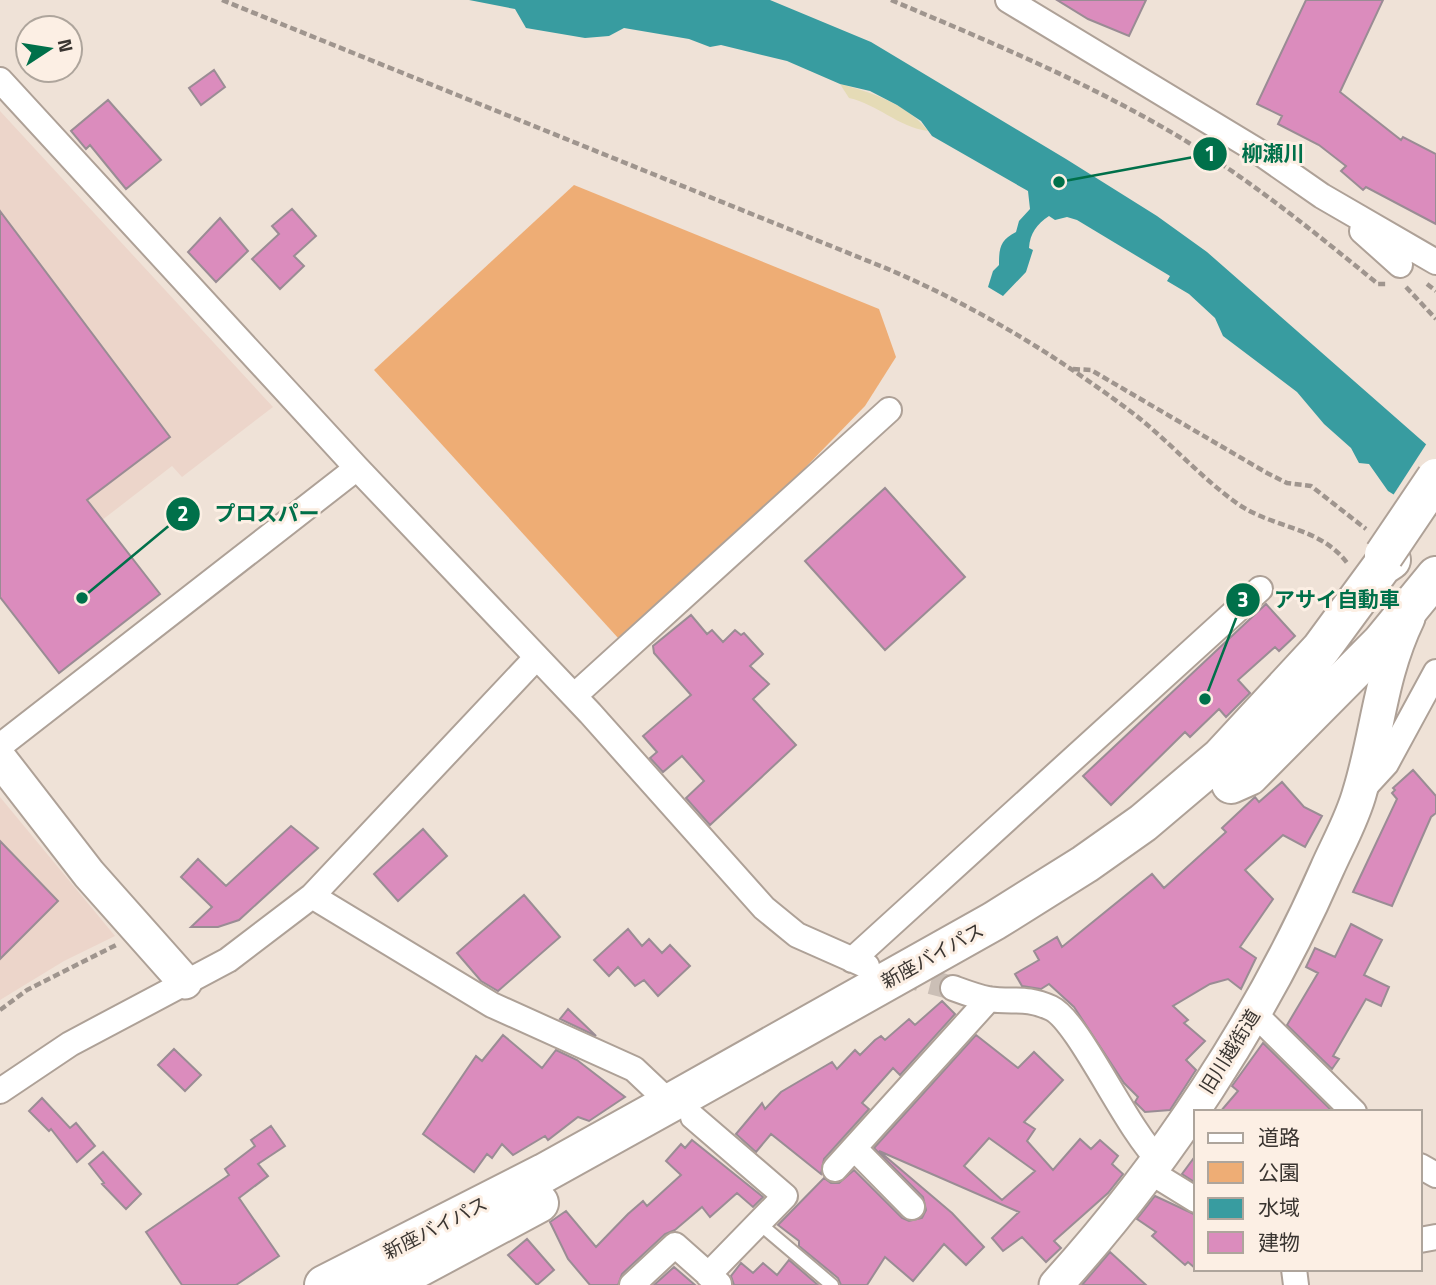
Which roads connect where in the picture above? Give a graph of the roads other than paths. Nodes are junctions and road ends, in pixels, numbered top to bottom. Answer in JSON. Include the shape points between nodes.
{"nodes":[{"id":1,"x":1008,"y":0,"type":"edge"},
{"id":2,"x":0,"y":80,"type":"edge"},
{"id":3,"x":1322,"y":196,"type":"junction"},
{"id":4,"x":1436,"y":262,"type":"edge"},
{"id":5,"x":1398,"y":277,"type":"road end"},
{"id":6,"x":889,"y":410,"type":"dead end"},
{"id":7,"x":357,"y":468,"type":"junction"},
{"id":8,"x":1436,"y":478,"type":"edge"},
{"id":9,"x":1436,"y":495,"type":"edge"},
{"id":10,"x":1436,"y":519,"type":"edge"},
{"id":11,"x":1397,"y":566,"type":"edge"},
{"id":12,"x":1260,"y":589,"type":"dead end"},
{"id":13,"x":536,"y":658,"type":"junction"},
{"id":14,"x":1436,"y":672,"type":"edge"},
{"id":15,"x":574,"y":696,"type":"junction"},
{"id":16,"x":0,"y":746,"type":"edge"},
{"id":17,"x":0,"y":758,"type":"edge"},
{"id":18,"x":1360,"y":792,"type":"junction"},
{"id":19,"x":312,"y":896,"type":"junction"},
{"id":20,"x":185,"y":982,"type":"junction"},
{"id":21,"x":953,"y":988,"type":"tunnel mouth"},
{"id":22,"x":989,"y":999,"type":"junction"},
{"id":23,"x":1254,"y":1013,"type":"junction"},
{"id":24,"x":0,"y":1091,"type":"edge"},
{"id":25,"x":682,"y":1110,"type":"junction"},
{"id":26,"x":1352,"y":1110,"type":"edge"},
{"id":27,"x":854,"y":1148,"type":"junction"},
{"id":28,"x":1154,"y":1165,"type":"junction"},
{"id":29,"x":835,"y":1169,"type":"dead end"},
{"id":30,"x":1194,"y":1198,"type":"edge"},
{"id":31,"x":912,"y":1206,"type":"dead end"},
{"id":32,"x":760,"y":1224,"type":"junction"},
{"id":33,"x":714,"y":1280,"type":"edge"},
{"id":34,"x":324,"y":1285,"type":"edge"},
{"id":35,"x":386,"y":1285,"type":"edge"},
{"id":36,"x":632,"y":1285,"type":"edge"},
{"id":37,"x":832,"y":1285,"type":"edge"},
{"id":38,"x":1056,"y":1285,"type":"edge"}],
"edges":[{"from":1,"to":3,"type":"street","via":[[1256,150]]},
{"from":2,"to":7,"type":"street"},
{"from":3,"to":4,"type":"street"},
{"from":3,"to":5,"type":"street"},
{"from":6,"to":15,"type":"street"},
{"from":7,"to":13,"type":"street"},
{"from":7,"to":16,"type":"street"},
{"from":8,"to":11,"type":"highway","bridge":true},
{"from":9,"to":11,"type":"highway","name":"新座バイパス"},
{"from":10,"to":11,"type":"highway","name":"新座バイパス"},
{"from":11,"to":18,"type":"main road","name":"旧川越街道","via":[[1404,627],[1390,664]]},
{"from":11,"to":25,"type":"highway","name":"新座バイパス","via":[[1221,757],[1143,823],[994,921]]},
{"from":11,"to":25,"type":"highway","name":"新座バイパス","via":[[1354,639],[1231,784],[1147,850],[1011,939]]},
{"from":12,"to":15,"type":"street","via":[[860,963],[797,935],[764,908]]},
{"from":13,"to":15,"type":"street"},
{"from":13,"to":19,"type":"street"},
{"from":14,"to":18,"type":"street","via":[[1386,764]]},
{"from":17,"to":20,"type":"main road","via":[[89,874]]},
{"from":18,"to":23,"type":"main road","name":"旧川越街道","via":[[1292,943]]},
{"from":19,"to":20,"type":"street","via":[[228,960]]},
{"from":19,"to":25,"type":"street","via":[[492,1005],[634,1069]]},
{"from":20,"to":24,"type":"street","via":[[70,1044]]},
{"from":21,"to":22,"type":"street"},
{"from":22,"to":27,"type":"street"},
{"from":22,"to":28,"type":"street","via":[[1025,998],[1055,1010]]},
{"from":23,"to":26,"type":"street"},
{"from":23,"to":28,"type":"main road","name":"旧川越街道"},
{"from":25,"to":32,"type":"street","via":[[785,1196]]},
{"from":25,"to":34,"type":"highway","name":"新座バイパス","via":[[544,1172]]},
{"from":25,"to":35,"type":"highway","name":"新座バイパス"},
{"from":27,"to":29,"type":"street"},
{"from":27,"to":31,"type":"street"},
{"from":28,"to":30,"type":"street"},
{"from":28,"to":38,"type":"main road","name":"旧川越街道","via":[[1101,1236]]},
{"from":32,"to":33,"type":"street"},
{"from":32,"to":37,"type":"lane"},
{"from":33,"to":36,"type":"street","via":[[675,1244]]}]}
